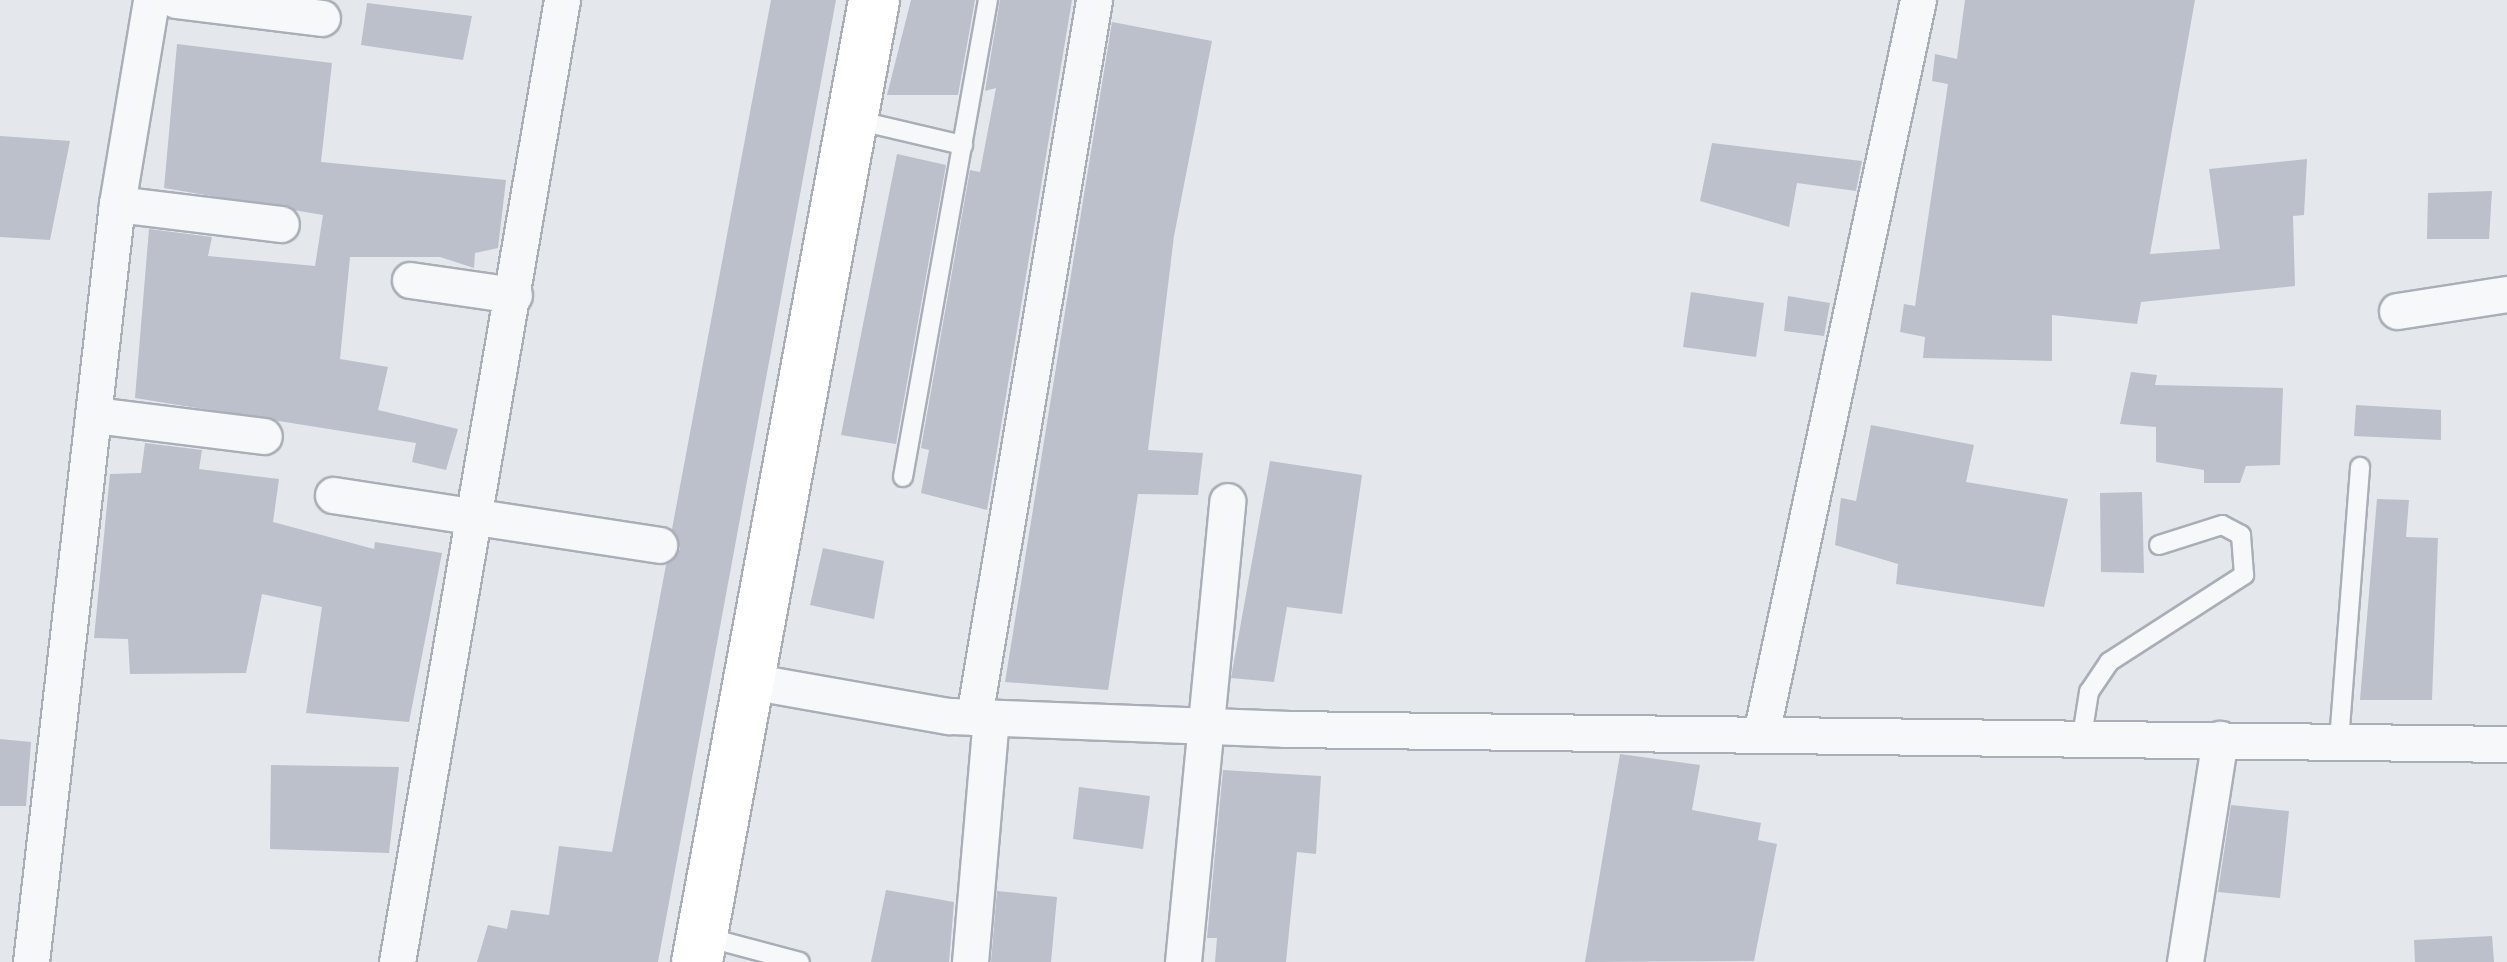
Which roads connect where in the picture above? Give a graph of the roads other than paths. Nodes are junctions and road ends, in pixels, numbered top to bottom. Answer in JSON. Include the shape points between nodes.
{"nodes":[{"id":1,"x":151,"y":0,"type":"edge"},
{"id":2,"x":176,"y":0,"type":"edge"},
{"id":3,"x":562,"y":0,"type":"edge"},
{"id":4,"x":874,"y":0,"type":"edge"},
{"id":5,"x":988,"y":0,"type":"edge"},
{"id":6,"x":1094,"y":0,"type":"edge"},
{"id":7,"x":1918,"y":0,"type":"edge"},
{"id":8,"x":322,"y":18,"type":"dead end"},
{"id":9,"x":851,"y":118,"type":"junction"},
{"id":10,"x":963,"y":145,"type":"junction"},
{"id":11,"x":118,"y":204,"type":"junction"},
{"id":12,"x":281,"y":224,"type":"dead end"},
{"id":13,"x":410,"y":280,"type":"dead end"},
{"id":14,"x":2507,"y":294,"type":"edge"},
{"id":15,"x":514,"y":295,"type":"junction"},
{"id":16,"x":2397,"y":311,"type":"dead end"},
{"id":17,"x":96,"y":415,"type":"junction"},
{"id":18,"x":264,"y":436,"type":"dead end"},
{"id":19,"x":2360,"y":467,"type":"dead end"},
{"id":20,"x":903,"y":478,"type":"dead end"},
{"id":21,"x":333,"y":496,"type":"dead end"},
{"id":22,"x":1227,"y":501,"type":"dead end"},
{"id":23,"x":475,"y":515,"type":"junction"},
{"id":24,"x":659,"y":545,"type":"dead end"},
{"id":25,"x":2160,"y":545,"type":"dead end"},
{"id":26,"x":744,"y":680,"type":"junction"},
{"id":27,"x":983,"y":717,"type":"junction"},
{"id":28,"x":1204,"y":726,"type":"junction"},
{"id":29,"x":1761,"y":734,"type":"junction"},
{"id":30,"x":2082,"y":736,"type":"junction"},
{"id":31,"x":2220,"y":739,"type":"junction"},
{"id":32,"x":2339,"y":741,"type":"junction"},
{"id":33,"x":2507,"y":744,"type":"edge"},
{"id":34,"x":699,"y":949,"type":"edge"},
{"id":35,"x":32,"y":962,"type":"edge"},
{"id":36,"x":397,"y":962,"type":"edge"},
{"id":37,"x":800,"y":962,"type":"edge"},
{"id":38,"x":970,"y":962,"type":"edge"},
{"id":39,"x":1183,"y":962,"type":"edge"},
{"id":40,"x":2185,"y":962,"type":"edge"}],
"edges":[{"from":1,"to":11,"type":"street"},
{"from":2,"to":8,"type":"street"},
{"from":3,"to":15,"type":"street"},
{"from":4,"to":9,"type":"street"},
{"from":5,"to":10,"type":"lane"},
{"from":6,"to":27,"type":"street"},
{"from":7,"to":29,"type":"street"},
{"from":9,"to":10,"type":"lane"},
{"from":9,"to":26,"type":"street"},
{"from":10,"to":20,"type":"lane"},
{"from":11,"to":12,"type":"street"},
{"from":11,"to":17,"type":"street"},
{"from":13,"to":15,"type":"street"},
{"from":14,"to":16,"type":"street"},
{"from":15,"to":23,"type":"street"},
{"from":17,"to":18,"type":"street"},
{"from":17,"to":35,"type":"street"},
{"from":19,"to":32,"type":"lane"},
{"from":21,"to":23,"type":"street"},
{"from":22,"to":28,"type":"street"},
{"from":23,"to":24,"type":"street"},
{"from":23,"to":36,"type":"street"},
{"from":25,"to":30,"type":"lane","via":[[2222,526],[2241,535],[2244,575],[2109,662],[2089,692]]},
{"from":26,"to":27,"type":"street"},
{"from":26,"to":34,"type":"street"},
{"from":27,"to":28,"type":"street"},
{"from":27,"to":38,"type":"street"},
{"from":28,"to":29,"type":"street"},
{"from":28,"to":39,"type":"street"},
{"from":29,"to":30,"type":"street"},
{"from":30,"to":31,"type":"street"},
{"from":31,"to":32,"type":"street"},
{"from":31,"to":40,"type":"street"},
{"from":32,"to":33,"type":"street"},
{"from":34,"to":37,"type":"lane"}]}
